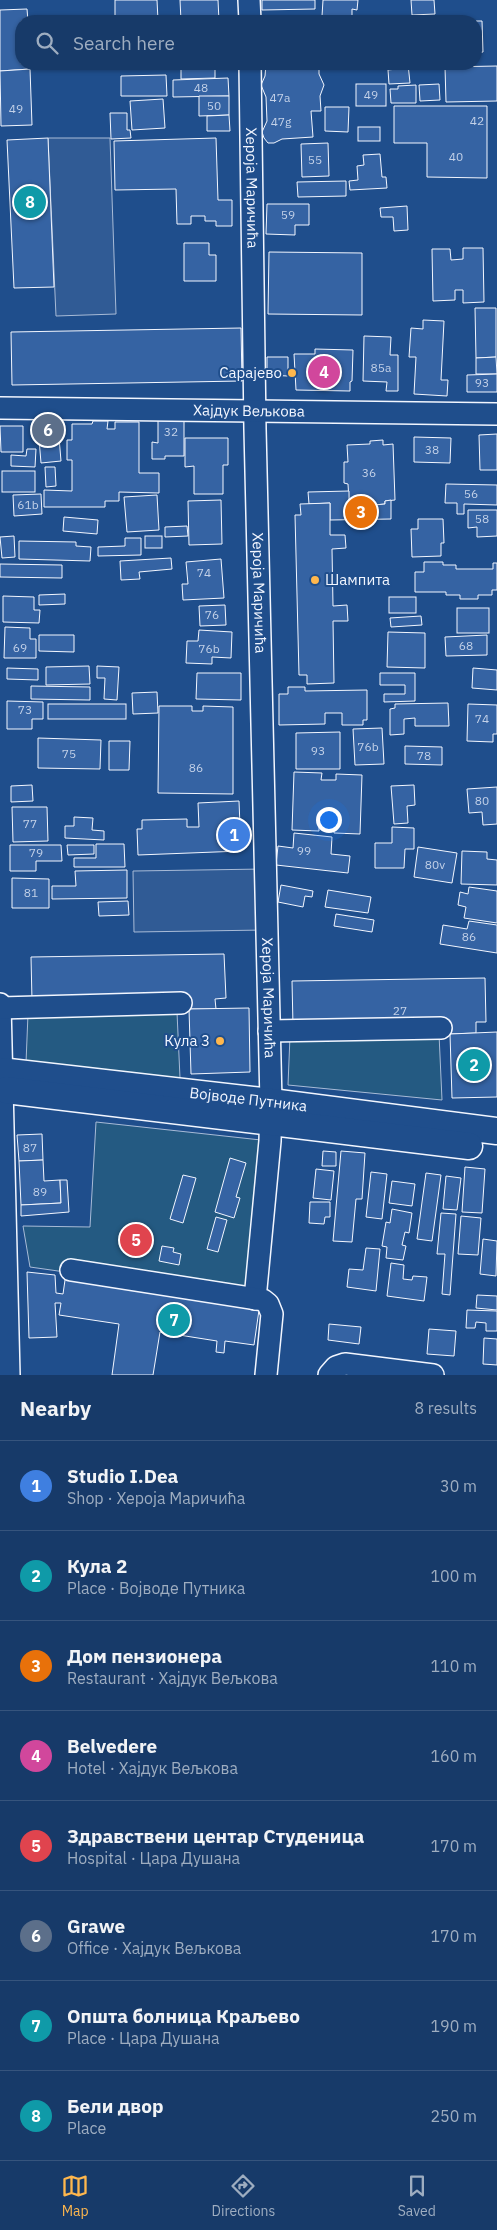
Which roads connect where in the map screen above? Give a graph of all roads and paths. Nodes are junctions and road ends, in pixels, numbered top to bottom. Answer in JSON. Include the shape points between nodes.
{"nodes":[{"id":1,"x":249,"y":0,"type":"edge"},
{"id":2,"x":250,"y":15,"type":"edge"},
{"id":3,"x":250,"y":70,"type":"edge"},
{"id":4,"x":0,"y":408,"type":"edge"},
{"id":5,"x":255,"y":411,"type":"junction"},
{"id":6,"x":497,"y":414,"type":"edge"},
{"id":7,"x":181,"y":1003,"type":"dead end"},
{"id":8,"x":0,"y":1004,"type":"edge"},
{"id":9,"x":0,"y":1008,"type":"edge"},
{"id":10,"x":441,"y":1028,"type":"dead end"},
{"id":11,"x":269,"y":1031,"type":"junction"},
{"id":12,"x":1,"y":1080,"type":"edge"},
{"id":13,"x":271,"y":1111,"type":"junction"},
{"id":14,"x":497,"y":1131,"type":"edge"},
{"id":15,"x":497,"y":1149,"type":"edge"},
{"id":16,"x":2,"y":1169,"type":"edge"},
{"id":17,"x":71,"y":1270,"type":"dead end"},
{"id":18,"x":255,"y":1299,"type":"junction"},
{"id":19,"x":9,"y":1375,"type":"edge"},
{"id":20,"x":266,"y":1375,"type":"edge"},
{"id":21,"x":329,"y":1375,"type":"edge"},
{"id":22,"x":432,"y":1375,"type":"edge"}],
"edges":[{"from":1,"to":2,"type":"street"},
{"from":3,"to":5,"type":"street","name":"Хероја Маричића"},
{"from":4,"to":5,"type":"street","name":"Хајдук Вељкова"},
{"from":5,"to":6,"type":"street","name":"Хајдук Вељкова"},
{"from":5,"to":11,"type":"street","name":"Хероја Маричића"},
{"from":7,"to":9,"type":"street"},
{"from":8,"to":9,"type":"street"},
{"from":9,"to":12,"type":"street"},
{"from":10,"to":11,"type":"street"},
{"from":11,"to":13,"type":"street","name":"Хероја Маричића"},
{"from":12,"to":13,"type":"main road","name":"Војводе Путника"},
{"from":12,"to":16,"type":"street"},
{"from":13,"to":14,"type":"main road","name":"Војводе Путника"},
{"from":13,"to":15,"type":"main road","name":"Војводе Путника"},
{"from":13,"to":18,"type":"street","name":"Хероја Маричића"},
{"from":16,"to":19,"type":"street"},
{"from":17,"to":18,"type":"street"},
{"from":18,"to":20,"type":"street","via":[[268,1304],[272,1314]]},
{"from":21,"to":22,"type":"street","via":[[336,1367],[345,1364]]}]}
